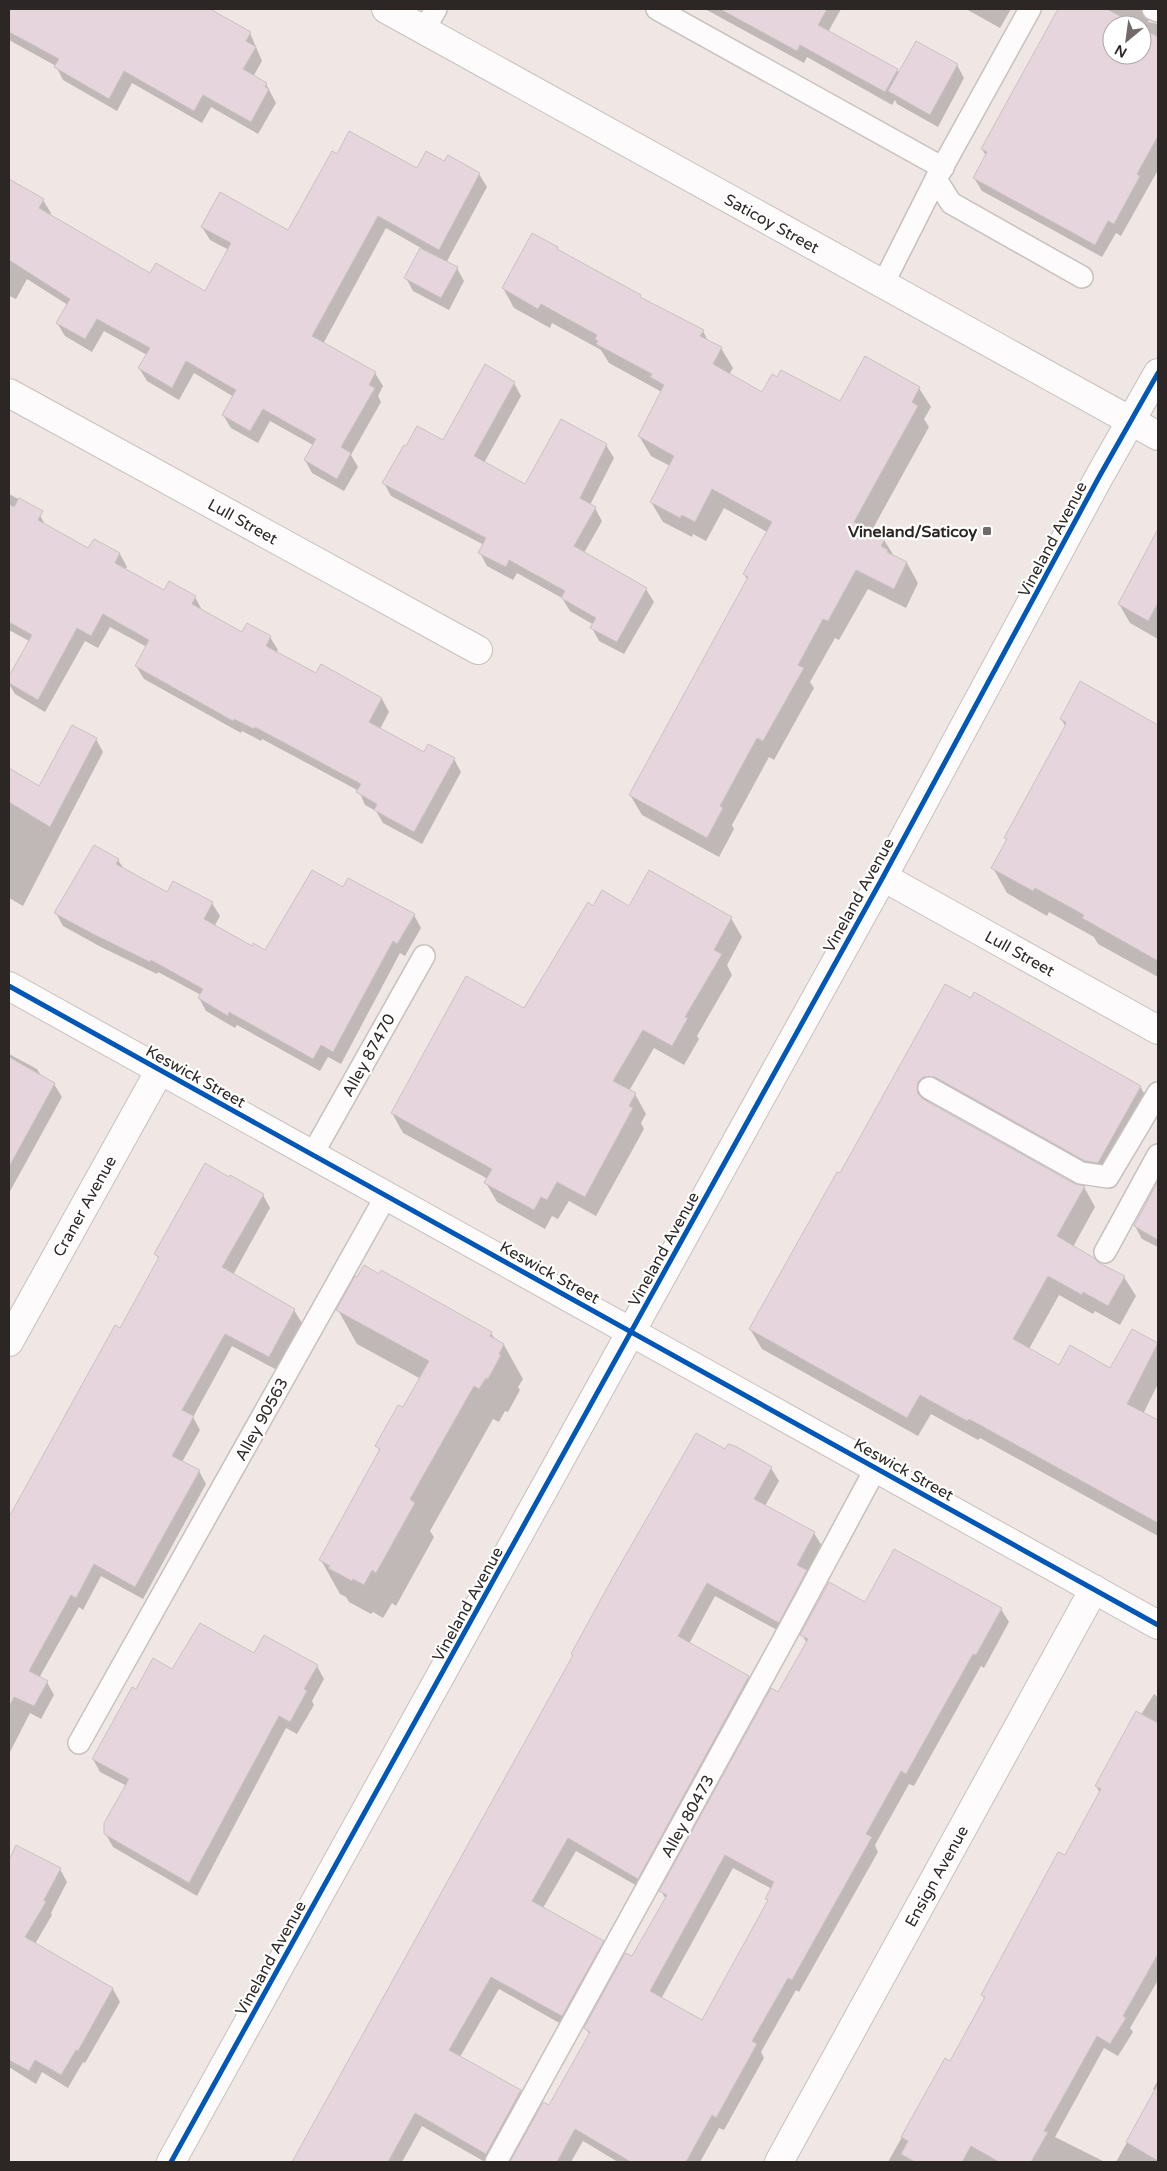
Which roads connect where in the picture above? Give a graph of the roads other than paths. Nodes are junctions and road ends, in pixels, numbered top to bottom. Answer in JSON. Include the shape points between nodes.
{"nodes":[{"id":1,"x":386,"y":9,"type":"edge"},
{"id":2,"x":657,"y":9,"type":"edge"},
{"id":3,"x":1030,"y":9,"type":"edge"},
{"id":4,"x":1153,"y":9,"type":"edge"},
{"id":5,"x":1158,"y":11,"type":"edge"},
{"id":6,"x":430,"y":19,"type":"edge"},
{"id":7,"x":940,"y":174,"type":"junction"},
{"id":8,"x":1082,"y":277,"type":"dead end"},
{"id":9,"x":883,"y":284,"type":"junction"},
{"id":10,"x":1158,"y":373,"type":"edge"},
{"id":11,"x":9,"y":392,"type":"edge"},
{"id":12,"x":1131,"y":421,"type":"junction"},
{"id":13,"x":1158,"y":436,"type":"edge"},
{"id":14,"x":478,"y":650,"type":"dead end"},
{"id":15,"x":883,"y":877,"type":"junction"},
{"id":16,"x":424,"y":956,"type":"dead end"},
{"id":17,"x":9,"y":986,"type":"edge"},
{"id":18,"x":1158,"y":1030,"type":"edge"},
{"id":19,"x":160,"y":1070,"type":"junction"},
{"id":20,"x":929,"y":1088,"type":"dead end"},
{"id":21,"x":1158,"y":1093,"type":"edge"},
{"id":22,"x":312,"y":1155,"type":"junction"},
{"id":23,"x":1158,"y":1155,"type":"edge"},
{"id":24,"x":386,"y":1196,"type":"junction"},
{"id":25,"x":1106,"y":1252,"type":"dead end"},
{"id":26,"x":632,"y":1332,"type":"junction"},
{"id":27,"x":9,"y":1342,"type":"edge"},
{"id":28,"x":876,"y":1468,"type":"junction"},
{"id":29,"x":1094,"y":1589,"type":"junction"},
{"id":30,"x":1158,"y":1624,"type":"edge"},
{"id":31,"x":79,"y":1743,"type":"dead end"},
{"id":32,"x":171,"y":2162,"type":"edge"},
{"id":33,"x":496,"y":2162,"type":"edge"},
{"id":34,"x":779,"y":2162,"type":"edge"}],
"edges":[{"from":1,"to":6,"type":"street","name":"Saticoy Street"},
{"from":2,"to":7,"type":"lane"},
{"from":3,"to":7,"type":"lane"},
{"from":4,"to":5,"type":"lane"},
{"from":6,"to":9,"type":"street","name":"Saticoy Street"},
{"from":7,"to":8,"type":"lane","via":[[951,203]]},
{"from":7,"to":9,"type":"lane"},
{"from":9,"to":12,"type":"street","name":"Saticoy Street"},
{"from":10,"to":12,"type":"street","name":"Vineland Avenue"},
{"from":11,"to":14,"type":"street","name":"Lull Street"},
{"from":12,"to":13,"type":"street","name":"Saticoy Street"},
{"from":12,"to":15,"type":"street","name":"Vineland Avenue"},
{"from":15,"to":18,"type":"street","name":"Lull Street"},
{"from":15,"to":26,"type":"street","name":"Vineland Avenue"},
{"from":16,"to":22,"type":"lane","name":"Alley 87470"},
{"from":17,"to":19,"type":"street","name":"Keswick Street"},
{"from":19,"to":22,"type":"street","name":"Keswick Street"},
{"from":19,"to":27,"type":"street","name":"Craner Avenue"},
{"from":20,"to":21,"type":"lane","via":[[1081,1173],[1108,1177]]},
{"from":22,"to":24,"type":"street","name":"Keswick Street"},
{"from":23,"to":25,"type":"lane"},
{"from":24,"to":26,"type":"street","name":"Keswick Street"},
{"from":24,"to":31,"type":"lane","name":"Alley 90563"},
{"from":26,"to":28,"type":"street","name":"Keswick Street"},
{"from":26,"to":32,"type":"street","name":"Vineland Avenue"},
{"from":28,"to":29,"type":"street","name":"Keswick Street"},
{"from":28,"to":33,"type":"lane","name":"Alley 80473"},
{"from":29,"to":30,"type":"street","name":"Keswick Street"},
{"from":29,"to":34,"type":"street","name":"Ensign Avenue"}]}
